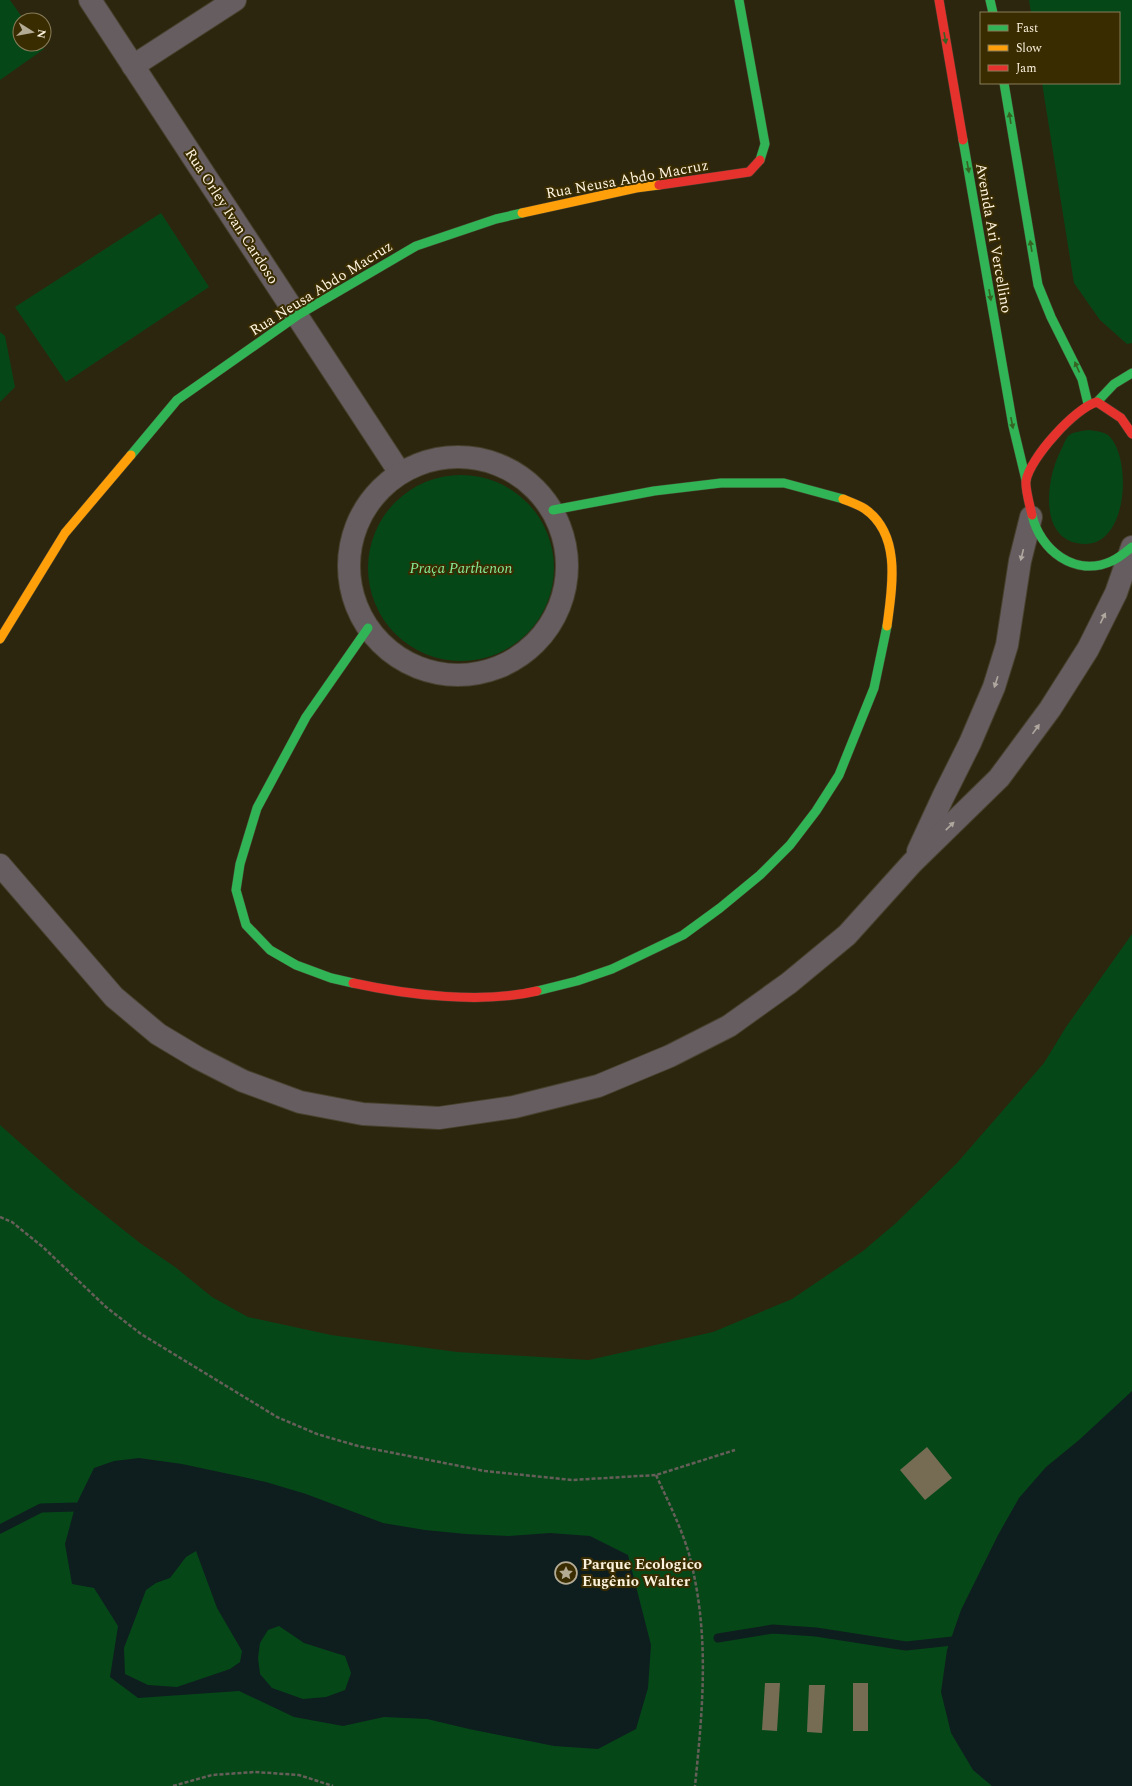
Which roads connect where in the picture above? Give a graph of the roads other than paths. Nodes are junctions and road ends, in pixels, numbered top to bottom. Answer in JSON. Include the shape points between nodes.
{"nodes":[{"id":1,"x":90,"y":0,"type":"edge"},
{"id":2,"x":235,"y":0,"type":"edge"},
{"id":3,"x":739,"y":0,"type":"edge"},
{"id":4,"x":939,"y":0,"type":"edge"},
{"id":5,"x":990,"y":0,"type":"edge"},
{"id":6,"x":992,"y":12,"type":"edge"},
{"id":7,"x":133,"y":66,"type":"junction"},
{"id":8,"x":1004,"y":84,"type":"edge"},
{"id":9,"x":298,"y":315,"type":"junction"},
{"id":10,"x":1132,"y":373,"type":"edge"},
{"id":11,"x":1092,"y":403,"type":"junction"},
{"id":12,"x":1132,"y":434,"type":"edge"},
{"id":13,"x":400,"y":473,"type":"junction"},
{"id":14,"x":1026,"y":480,"type":"junction"},
{"id":15,"x":553,"y":510,"type":"junction"},
{"id":16,"x":1031,"y":517,"type":"junction"},
{"id":17,"x":1132,"y":547,"type":"edge"},
{"id":18,"x":368,"y":628,"type":"junction"},
{"id":19,"x":0,"y":639,"type":"edge"},
{"id":20,"x":912,"y":863,"type":"junction"},
{"id":21,"x":0,"y":865,"type":"edge"}],
"edges":[{"from":1,"to":7,"type":"street","name":"Rua Orley Ivan Cardoso"},
{"from":2,"to":7,"type":"street"},
{"from":3,"to":9,"type":"street","name":"Rua Neusa Abdo Macruz","via":[[765,144],[761,161],[749,172],[636,188],[496,219],[416,246]]},
{"from":4,"to":14,"type":"street","name":"Avenida Ari Vercellino","one_way":true,"via":[[1013,426]]},
{"from":5,"to":6,"type":"street"},
{"from":7,"to":9,"type":"street","name":"Rua Orley Ivan Cardoso"},
{"from":11,"to":8,"type":"street","one_way":true,"via":[[1038,285]]},
{"from":9,"to":13,"type":"street","name":"Rua Orley Ivan Cardoso"},
{"from":9,"to":19,"type":"street","name":"Rua Neusa Abdo Macruz","via":[[177,400],[65,534]]},
{"from":10,"to":11,"type":"street"},
{"from":11,"to":12,"type":"street","via":[[1118,414]]},
{"from":11,"to":14,"type":"street","via":[[1072,417],[1056,435],[1040,455]]},
{"from":13,"to":15,"type":"street","via":[[430,460],[449,456],[474,457],[499,464],[522,476]]},
{"from":13,"to":18,"type":"street","via":[[380,489],[364,510],[354,533],[349,559],[350,583],[357,607]]},
{"from":14,"to":16,"type":"street","name":"Avenida Ari Vercellino"},
{"from":15,"to":18,"type":"street","via":[[567,554],[567,578],[562,600],[552,622],[537,642],[519,657],[497,668],[474,675],[426,671],[404,661],[384,646]]},
{"from":15,"to":18,"type":"street","via":[[654,490],[721,484],[784,483],[839,497],[865,509],[880,523],[890,548],[892,584],[887,626],[874,688],[839,775],[790,845],[760,875],[683,935],[578,981],[532,992],[495,997],[451,997],[368,986],[331,978],[296,965],[270,950],[246,925],[236,890],[240,864],[257,808],[306,717]]},
{"from":16,"to":17,"type":"street","name":"Avenida Ari Vercellino","via":[[1040,538],[1054,553],[1070,562],[1088,566],[1102,565],[1118,560]]},
{"from":16,"to":20,"type":"street","one_way":true,"via":[[1020,561],[1007,646],[994,688]]},
{"from":20,"to":17,"type":"street","one_way":true,"via":[[999,778],[1050,709],[1088,649],[1116,593]]},
{"from":20,"to":21,"type":"street","via":[[848,935],[789,983],[728,1026],[670,1056],[598,1086],[514,1107],[439,1118],[363,1114],[300,1102],[243,1081],[198,1058],[158,1034],[114,997]]}]}
